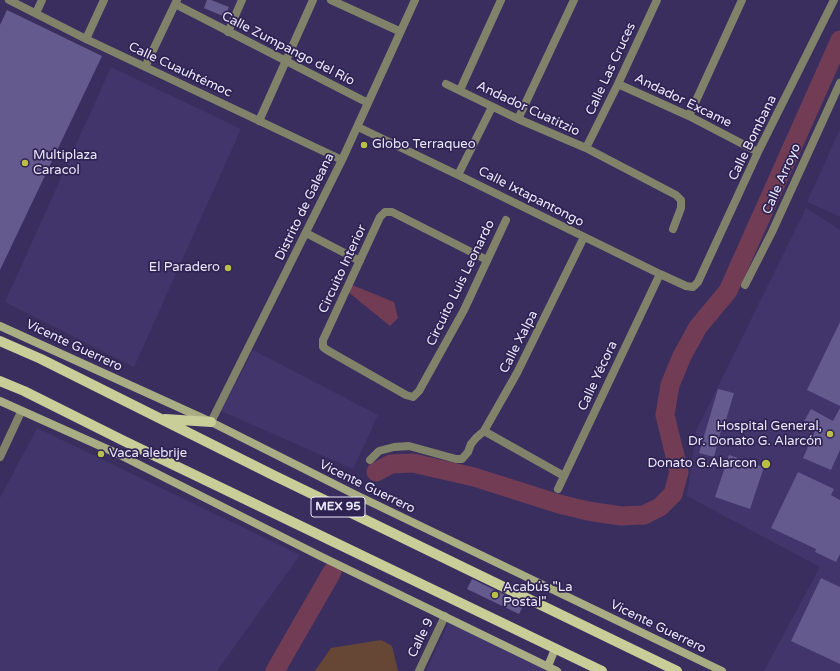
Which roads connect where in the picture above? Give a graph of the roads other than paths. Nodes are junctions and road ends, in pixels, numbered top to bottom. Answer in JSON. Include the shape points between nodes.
{"nodes":[{"id":1,"x":9,"y":0,"type":"edge"},
{"id":2,"x":42,"y":0,"type":"edge"},
{"id":3,"x":104,"y":0,"type":"edge"},
{"id":4,"x":242,"y":0,"type":"edge"},
{"id":5,"x":313,"y":0,"type":"edge"},
{"id":6,"x":331,"y":0,"type":"edge"},
{"id":7,"x":415,"y":0,"type":"edge"},
{"id":8,"x":501,"y":0,"type":"edge"},
{"id":9,"x":574,"y":0,"type":"edge"},
{"id":10,"x":657,"y":0,"type":"edge"},
{"id":11,"x":742,"y":0,"type":"edge"},
{"id":12,"x":834,"y":0,"type":"edge"},
{"id":13,"x":176,"y":2,"type":"edge"},
{"id":14,"x":36,"y":13,"type":"junction"},
{"id":15,"x":399,"y":31,"type":"junction"},
{"id":16,"x":228,"y":32,"type":"junction"},
{"id":17,"x":86,"y":39,"type":"junction"},
{"id":18,"x":285,"y":60,"type":"junction"},
{"id":19,"x":145,"y":68,"type":"junction"},
{"id":20,"x":840,"y":83,"type":"edge"},
{"id":21,"x":446,"y":84,"type":"dead end"},
{"id":22,"x":618,"y":84,"type":"junction"},
{"id":23,"x":460,"y":90,"type":"junction"},
{"id":24,"x":368,"y":103,"type":"junction"},
{"id":25,"x":492,"y":106,"type":"junction"},
{"id":26,"x":689,"y":116,"type":"junction"},
{"id":27,"x":518,"y":119,"type":"junction"},
{"id":28,"x":259,"y":121,"type":"junction"},
{"id":29,"x":358,"y":127,"type":"junction"},
{"id":30,"x":586,"y":148,"type":"junction"},
{"id":31,"x":758,"y":152,"type":"junction"},
{"id":32,"x":342,"y":160,"type":"junction"},
{"id":33,"x":458,"y":175,"type":"junction"},
{"id":34,"x":506,"y":220,"type":"dead end"},
{"id":35,"x":673,"y":229,"type":"dead end"},
{"id":36,"x":306,"y":233,"type":"junction"},
{"id":37,"x":584,"y":237,"type":"junction"},
{"id":38,"x":486,"y":260,"type":"junction"},
{"id":39,"x":360,"y":261,"type":"junction"},
{"id":40,"x":660,"y":274,"type":"junction"},
{"id":41,"x":745,"y":285,"type":"dead end"},
{"id":42,"x":693,"y":287,"type":"joint"},
{"id":43,"x":0,"y":326,"type":"edge"},
{"id":44,"x":0,"y":341,"type":"edge"},
{"id":45,"x":0,"y":381,"type":"edge"},
{"id":46,"x":413,"y":397,"type":"joint"},
{"id":47,"x":0,"y":401,"type":"edge"},
{"id":48,"x":21,"y":412,"type":"junction"},
{"id":49,"x":161,"y":419,"type":"junction"},
{"id":50,"x":211,"y":422,"type":"junction"},
{"id":51,"x":484,"y":431,"type":"junction"},
{"id":52,"x":0,"y":457,"type":"edge"},
{"id":53,"x":370,"y":460,"type":"dead end"},
{"id":54,"x":564,"y":476,"type":"junction"},
{"id":55,"x":558,"y":489,"type":"dead end"},
{"id":56,"x":445,"y":616,"type":"junction"},
{"id":57,"x":555,"y":649,"type":"junction"},
{"id":58,"x":548,"y":666,"type":"junction"},
{"id":59,"x":419,"y":671,"type":"edge"},
{"id":60,"x":557,"y":671,"type":"edge"},
{"id":61,"x":602,"y":671,"type":"edge"},
{"id":62,"x":677,"y":671,"type":"edge"},
{"id":63,"x":722,"y":671,"type":"edge"}],
"edges":[{"from":1,"to":14,"type":"street","name":"Calle Cuauhtémoc"},
{"from":2,"to":14,"type":"street"},
{"from":3,"to":17,"type":"street"},
{"from":4,"to":16,"type":"street"},
{"from":5,"to":18,"type":"street"},
{"from":6,"to":15,"type":"street"},
{"from":7,"to":15,"type":"street","name":"Distrito de Galeana"},
{"from":8,"to":23,"type":"street"},
{"from":9,"to":27,"type":"street"},
{"from":10,"to":22,"type":"street","name":"Calle Las Cruces"},
{"from":11,"to":26,"type":"street"},
{"from":12,"to":31,"type":"street","name":"Calle Bombana"},
{"from":13,"to":16,"type":"street","name":"Calle Zumpango del Río"},
{"from":13,"to":19,"type":"street"},
{"from":14,"to":17,"type":"street","name":"Calle Cuauhtémoc"},
{"from":15,"to":24,"type":"street","name":"Distrito de Galeana"},
{"from":16,"to":18,"type":"street","name":"Calle Zumpango del Río"},
{"from":17,"to":19,"type":"street","name":"Calle Cuauhtémoc"},
{"from":18,"to":24,"type":"street","name":"Calle Zumpango del Río"},
{"from":18,"to":28,"type":"street"},
{"from":19,"to":28,"type":"street","name":"Calle Cuauhtémoc"},
{"from":20,"to":41,"type":"street","name":"Calle Arroyo"},
{"from":21,"to":23,"type":"street","name":"Andador Cuatitzio"},
{"from":22,"to":26,"type":"street","name":"Andador Excame"},
{"from":22,"to":30,"type":"street","name":"Calle Las Cruces"},
{"from":23,"to":25,"type":"street","name":"Andador Cuatitzio"},
{"from":24,"to":29,"type":"street","name":"Distrito de Galeana"},
{"from":25,"to":27,"type":"street","name":"Andador Cuatitzio"},
{"from":25,"to":33,"type":"street"},
{"from":26,"to":31,"type":"street","name":"Andador Excame"},
{"from":27,"to":30,"type":"street","name":"Andador Cuatitzio"},
{"from":28,"to":32,"type":"street","name":"Calle Cuauhtémoc"},
{"from":29,"to":32,"type":"street","name":"Distrito de Galeana"},
{"from":29,"to":33,"type":"street","name":"Calle Ixtapantongo"},
{"from":30,"to":35,"type":"street","name":"Andador Cuatitzio","via":[[676,195],[681,200],[681,208]]},
{"from":31,"to":42,"type":"street","name":"Calle Bombana","via":[[698,282]]},
{"from":32,"to":36,"type":"street","name":"Distrito de Galeana"},
{"from":33,"to":37,"type":"street","name":"Calle Ixtapantongo"},
{"from":34,"to":38,"type":"street","name":"Circuito Luis Leonardo"},
{"from":36,"to":39,"type":"street"},
{"from":36,"to":50,"type":"street","name":"Distrito de Galeana"},
{"from":37,"to":40,"type":"street","name":"Calle Ixtapantongo"},
{"from":37,"to":51,"type":"street","name":"Calle Xalpa","via":[[517,373]]},
{"from":38,"to":39,"type":"street","name":"Circuito Interior","via":[[392,212],[385,212],[380,217]]},
{"from":38,"to":46,"type":"street","name":"Circuito Luis Leonardo","via":[[464,310],[419,391]]},
{"from":39,"to":46,"type":"street","name":"Circuito Interior","via":[[323,340],[323,347]]},
{"from":40,"to":42,"type":"street","name":"Calle Ixtapantongo"},
{"from":40,"to":54,"type":"street","name":"Calle Yécora"},
{"from":43,"to":50,"type":"main road","name":"Vicente Guerrero"},
{"from":44,"to":49,"type":"main road","number":"MEX 95"},
{"from":45,"to":57,"type":"main road","number":"MEX 95"},
{"from":47,"to":48,"type":"main road"},
{"from":48,"to":52,"type":"street"},
{"from":48,"to":56,"type":"main road","via":[[116,453]]},
{"from":49,"to":50,"type":"main road"},
{"from":49,"to":62,"type":"main road","number":"MEX 95"},
{"from":50,"to":63,"type":"main road","name":"Vicente Guerrero","via":[[354,494]]},
{"from":51,"to":53,"type":"street","name":"Calle Xalpa","via":[[471,444],[462,459],[409,446],[379,451]]},
{"from":51,"to":54,"type":"street"},
{"from":54,"to":55,"type":"street","name":"Calle Yécora"},
{"from":56,"to":58,"type":"main road"},
{"from":56,"to":59,"type":"street","name":"Calle 9"},
{"from":57,"to":58,"type":"main road"},
{"from":57,"to":61,"type":"main road","number":"MEX 95"},
{"from":58,"to":60,"type":"main road"}]}
